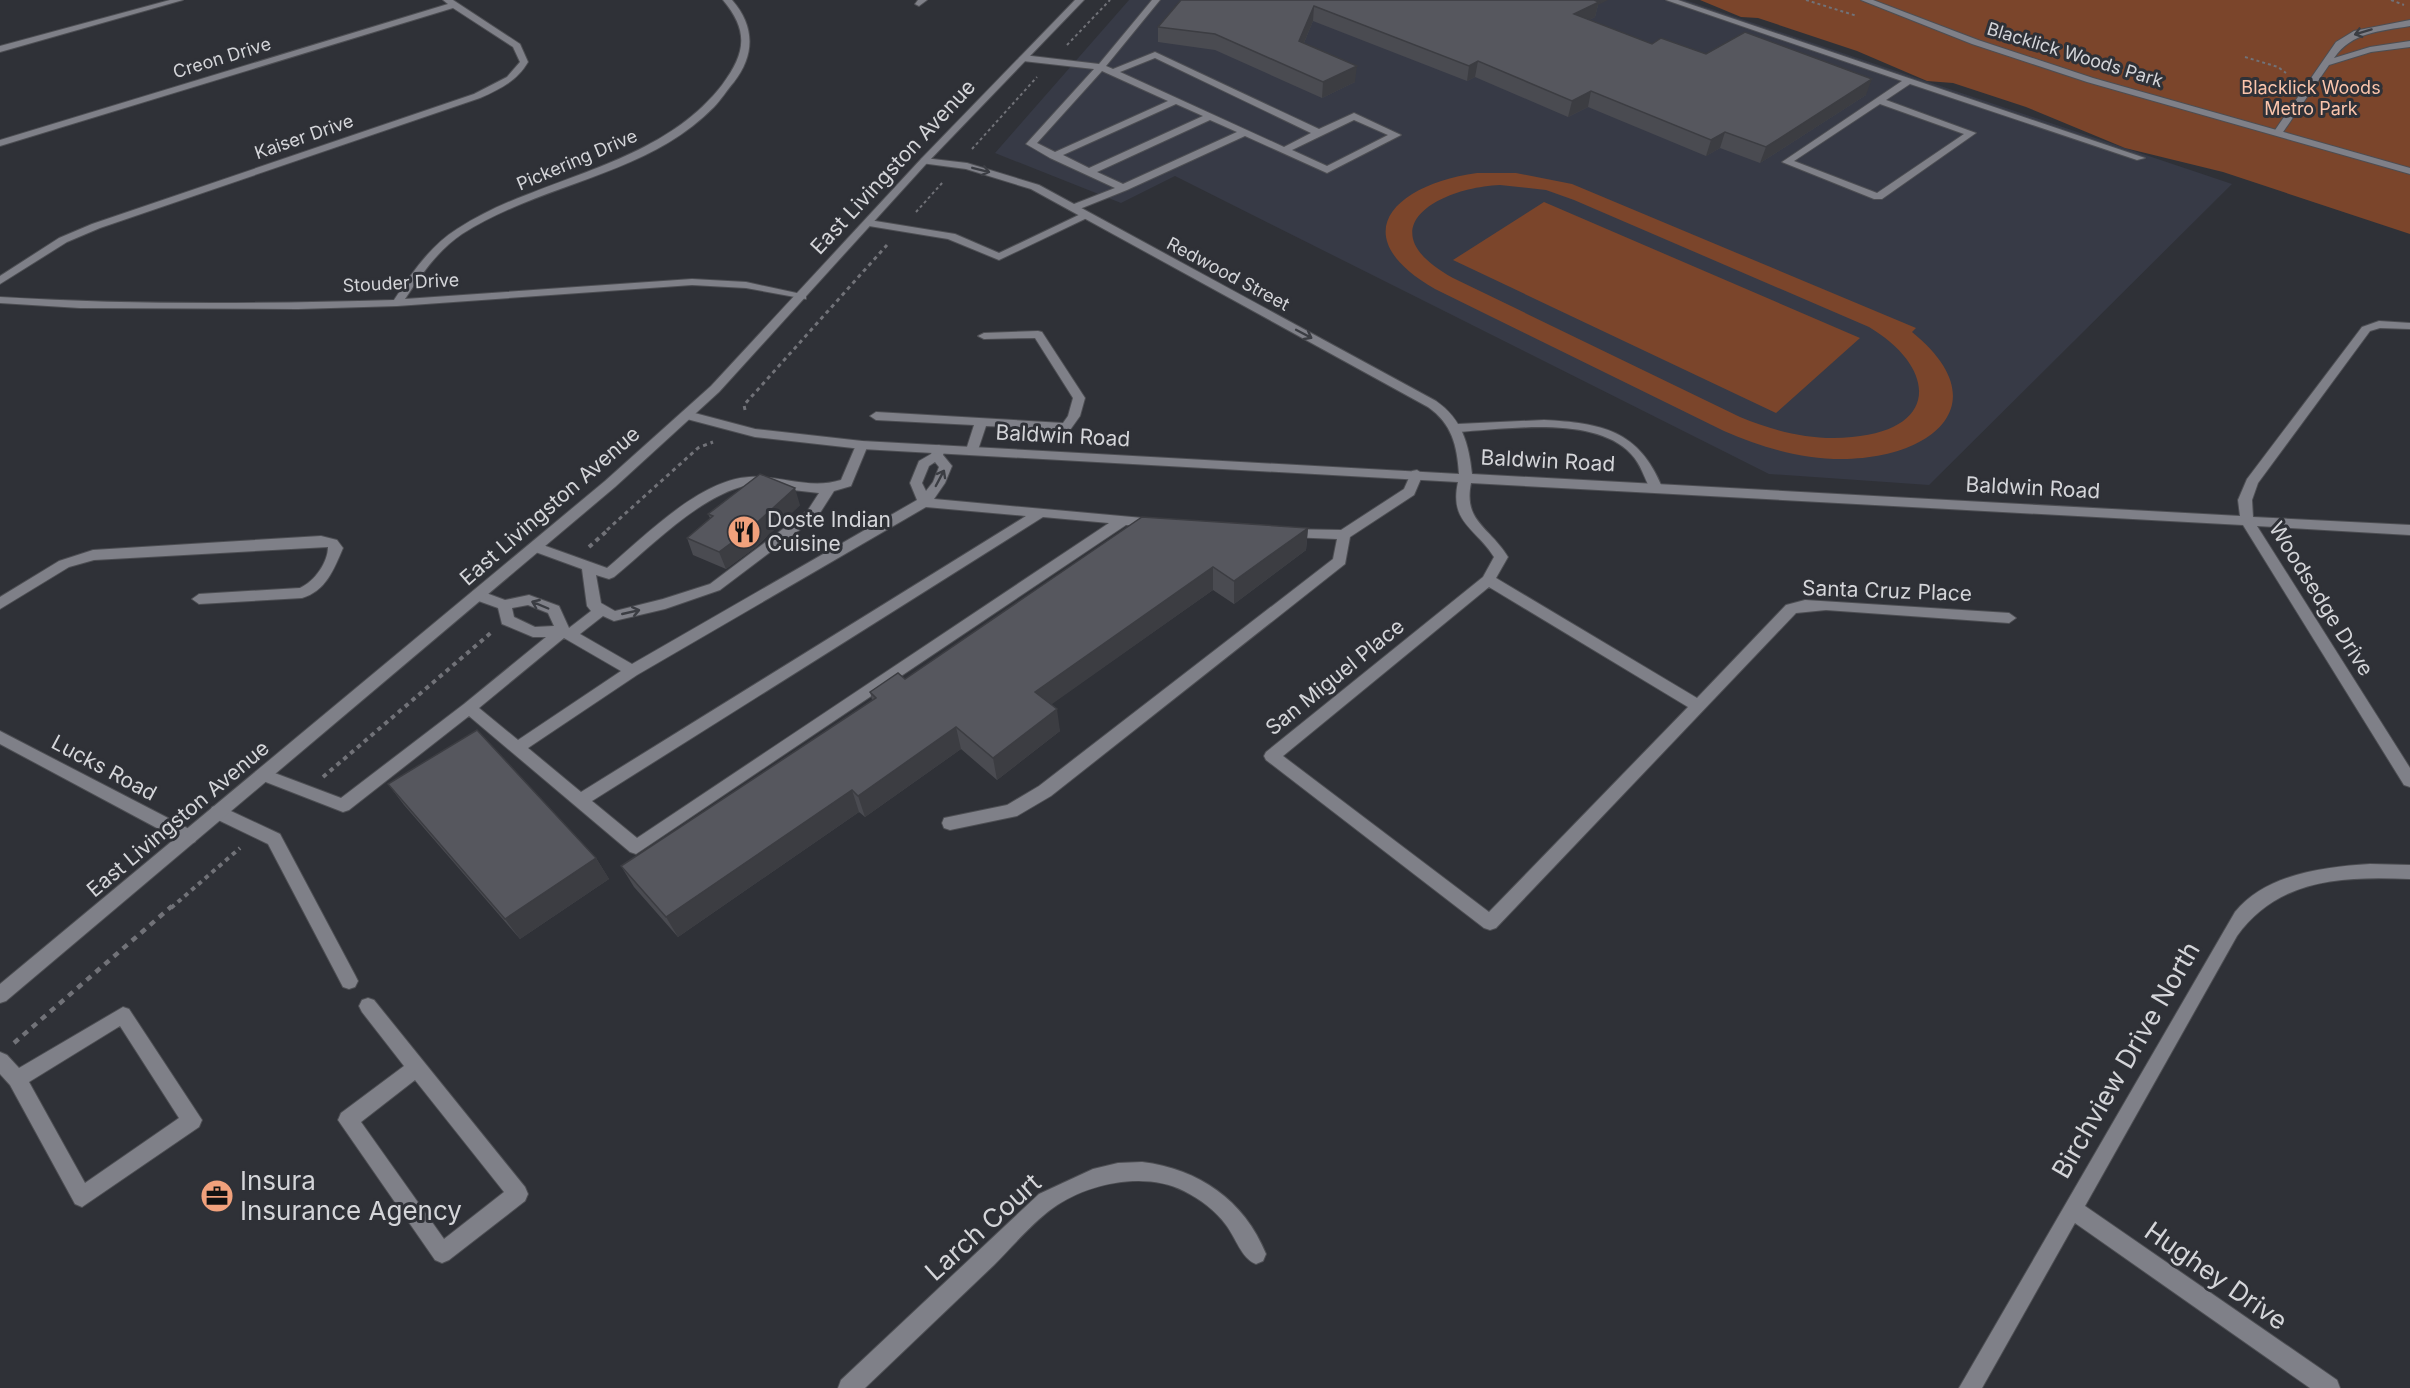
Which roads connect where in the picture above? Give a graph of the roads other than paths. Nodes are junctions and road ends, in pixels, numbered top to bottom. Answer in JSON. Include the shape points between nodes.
{"nodes":[{"id":1,"x":179,"y":0,"type":"edge"},
{"id":2,"x":727,"y":0,"type":"edge"},
{"id":3,"x":1080,"y":0,"type":"edge"},
{"id":4,"x":1156,"y":0,"type":"edge"},
{"id":5,"x":1670,"y":0,"type":"edge"},
{"id":6,"x":1865,"y":0,"type":"edge"},
{"id":7,"x":451,"y":2,"type":"edge"},
{"id":8,"x":2410,"y":23,"type":"edge"},
{"id":9,"x":2410,"y":44,"type":"edge"},
{"id":10,"x":0,"y":50,"type":"edge"},
{"id":11,"x":1023,"y":58,"type":"junction"},
{"id":12,"x":2328,"y":63,"type":"junction"},
{"id":13,"x":1101,"y":67,"type":"junction"},
{"id":14,"x":1116,"y":71,"type":"junction"},
{"id":15,"x":1910,"y":81,"type":"junction"},
{"id":16,"x":1178,"y":100,"type":"junction"},
{"id":17,"x":1879,"y":101,"type":"junction"},
{"id":18,"x":1211,"y":116,"type":"junction"},
{"id":19,"x":1245,"y":132,"type":"junction"},
{"id":20,"x":1319,"y":133,"type":"junction"},
{"id":21,"x":2278,"y":133,"type":"junction"},
{"id":22,"x":0,"y":142,"type":"edge"},
{"id":23,"x":1285,"y":150,"type":"junction"},
{"id":24,"x":1053,"y":156,"type":"junction"},
{"id":25,"x":2140,"y":158,"type":"dead end"},
{"id":26,"x":924,"y":161,"type":"junction"},
{"id":27,"x":2410,"y":171,"type":"edge"},
{"id":28,"x":1089,"y":172,"type":"junction"},
{"id":29,"x":1123,"y":188,"type":"junction"},
{"id":30,"x":1073,"y":208,"type":"junction"},
{"id":31,"x":1085,"y":215,"type":"junction"},
{"id":32,"x":868,"y":223,"type":"junction"},
{"id":33,"x":0,"y":281,"type":"edge"},
{"id":34,"x":802,"y":297,"type":"junction"},
{"id":35,"x":0,"y":300,"type":"edge"},
{"id":36,"x":397,"y":303,"type":"junction"},
{"id":37,"x":2410,"y":326,"type":"edge"},
{"id":38,"x":984,"y":336,"type":"dead end"},
{"id":39,"x":687,"y":415,"type":"junction"},
{"id":40,"x":876,"y":416,"type":"dead end"},
{"id":41,"x":981,"y":422,"type":"junction"},
{"id":42,"x":1458,"y":428,"type":"junction"},
{"id":43,"x":862,"y":445,"type":"junction"},
{"id":44,"x":972,"y":450,"type":"junction"},
{"id":45,"x":937,"y":452,"type":"junction"},
{"id":46,"x":1417,"y":474,"type":"junction"},
{"id":47,"x":1466,"y":476,"type":"junction"},
{"id":48,"x":1656,"y":487,"type":"junction"},
{"id":49,"x":828,"y":490,"type":"junction"},
{"id":50,"x":924,"y":502,"type":"junction"},
{"id":51,"x":1040,"y":513,"type":"junction"},
{"id":52,"x":1122,"y":521,"type":"junction"},
{"id":53,"x":2247,"y":521,"type":"junction"},
{"id":54,"x":1169,"y":524,"type":"edge"},
{"id":55,"x":2410,"y":530,"type":"edge"},
{"id":56,"x":1274,"y":531,"type":"edge"},
{"id":57,"x":1344,"y":535,"type":"junction"},
{"id":58,"x":535,"y":547,"type":"junction"},
{"id":59,"x":588,"y":566,"type":"junction"},
{"id":60,"x":1488,"y":580,"type":"junction"},
{"id":61,"x":478,"y":595,"type":"junction"},
{"id":62,"x":199,"y":599,"type":"dead end"},
{"id":63,"x":0,"y":604,"type":"edge"},
{"id":64,"x":504,"y":605,"type":"junction"},
{"id":65,"x":601,"y":609,"type":"junction"},
{"id":66,"x":2009,"y":618,"type":"dead end"},
{"id":67,"x":566,"y":633,"type":"junction"},
{"id":68,"x":632,"y":671,"type":"junction"},
{"id":69,"x":1697,"y":705,"type":"junction"},
{"id":70,"x":468,"y":708,"type":"junction"},
{"id":71,"x":0,"y":737,"type":"edge"},
{"id":72,"x":517,"y":748,"type":"junction"},
{"id":73,"x":264,"y":774,"type":"junction"},
{"id":74,"x":2410,"y":781,"type":"edge"},
{"id":75,"x":580,"y":801,"type":"junction"},
{"id":76,"x":218,"y":812,"type":"junction"},
{"id":77,"x":950,"y":823,"type":"dead end"},
{"id":78,"x":189,"y":837,"type":"junction"},
{"id":79,"x":2410,"y":873,"type":"edge"},
{"id":80,"x":1490,"y":922,"type":"joint"},
{"id":81,"x":350,"y":981,"type":"dead end"},
{"id":82,"x":0,"y":996,"type":"edge"},
{"id":83,"x":368,"y":1006,"type":"dead end"},
{"id":84,"x":0,"y":1061,"type":"edge"},
{"id":85,"x":416,"y":1068,"type":"junction"},
{"id":86,"x":17,"y":1079,"type":"junction"},
{"id":87,"x":2072,"y":1209,"type":"junction"},
{"id":88,"x":1256,"y":1254,"type":"dead end"},
{"id":89,"x":849,"y":1388,"type":"edge"},
{"id":90,"x":1970,"y":1388,"type":"edge"},
{"id":91,"x":2329,"y":1388,"type":"edge"}],
"edges":[{"from":1,"to":10,"type":"street"},
{"from":2,"to":36,"type":"street","name":"Pickering Drive","via":[[742,18],[746,38],[743,61],[707,110],[634,155],[458,232],[431,255]]},
{"from":3,"to":11,"type":"street","name":"East Livingston Avenue"},
{"from":4,"to":13,"type":"street"},
{"from":5,"to":15,"type":"street"},
{"from":6,"to":21,"type":"street","name":"Blacklick Woods Park","via":[[2090,80]]},
{"from":7,"to":22,"type":"street","name":"Creon Drive"},
{"from":7,"to":33,"type":"street","name":"Kaiser Drive","via":[[517,46],[524,62],[510,80],[477,96],[96,226],[63,240]]},
{"from":8,"to":12,"type":"street","one_way":true,"via":[[2357,33],[2338,45]]},
{"from":9,"to":12,"type":"street","via":[[2370,50]]},
{"from":11,"to":13,"type":"street"},
{"from":11,"to":26,"type":"street","name":"East Livingston Avenue"},
{"from":12,"to":21,"type":"street"},
{"from":13,"to":14,"type":"street"},
{"from":13,"to":24,"type":"street","via":[[1032,142],[1032,146]]},
{"from":14,"to":16,"type":"street"},
{"from":14,"to":20,"type":"street","via":[[1155,55]]},
{"from":15,"to":17,"type":"street"},
{"from":15,"to":25,"type":"street"},
{"from":16,"to":18,"type":"street"},
{"from":16,"to":24,"type":"street"},
{"from":17,"to":17,"type":"street","via":[[1833,131],[1787,162],[1878,197],[1971,133]]},
{"from":18,"to":19,"type":"street"},
{"from":18,"to":28,"type":"street"},
{"from":19,"to":23,"type":"street"},
{"from":19,"to":29,"type":"street"},
{"from":20,"to":23,"type":"street"},
{"from":20,"to":23,"type":"street","via":[[1354,116],[1396,135],[1327,170]]},
{"from":21,"to":27,"type":"street","name":"Blacklick Woods Park"},
{"from":24,"to":28,"type":"street"},
{"from":26,"to":30,"type":"street","name":"Redwood Street","one_way":true,"via":[[990,172],[1035,188]]},
{"from":26,"to":32,"type":"street","name":"East Livingston Avenue"},
{"from":28,"to":29,"type":"street"},
{"from":29,"to":30,"type":"street"},
{"from":30,"to":31,"type":"street","name":"Redwood Street"},
{"from":31,"to":32,"type":"street","via":[[999,257],[951,236]]},
{"from":31,"to":42,"type":"street","name":"Redwood Street","one_way":true,"via":[[1432,404],[1453,419]]},
{"from":32,"to":34,"type":"street","name":"East Livingston Avenue"},
{"from":34,"to":36,"type":"street","name":"Stouder Drive","via":[[727,283],[663,282]]},
{"from":34,"to":39,"type":"street","name":"East Livingston Avenue"},
{"from":35,"to":36,"type":"street","name":"Stouder Drive","via":[[192,307]]},
{"from":37,"to":53,"type":"street","name":"Woodsedge Drive","via":[[2379,324],[2366,329],[2252,482],[2245,500]]},
{"from":38,"to":41,"type":"street","via":[[1038,334],[1079,398],[1066,427]]},
{"from":39,"to":43,"type":"street","name":"Baldwin Road","via":[[755,433]]},
{"from":39,"to":58,"type":"street","name":"East Livingston Avenue"},
{"from":40,"to":41,"type":"street"},
{"from":41,"to":44,"type":"street"},
{"from":42,"to":47,"type":"street"},
{"from":42,"to":48,"type":"street","via":[[1539,424],[1603,430],[1626,442],[1647,464]]},
{"from":43,"to":45,"type":"street","name":"Baldwin Road"},
{"from":43,"to":49,"type":"street","via":[[846,483]]},
{"from":44,"to":45,"type":"street","name":"Baldwin Road"},
{"from":44,"to":46,"type":"street","name":"Baldwin Road"},
{"from":45,"to":50,"type":"street","via":[[924,464],[916,483]]},
{"from":50,"to":45,"type":"street","one_way":true,"via":[[946,466]]},
{"from":46,"to":47,"type":"street","name":"Baldwin Road"},
{"from":46,"to":57,"type":"street","via":[[1408,492]]},
{"from":47,"to":48,"type":"street","name":"Baldwin Road"},
{"from":47,"to":60,"type":"street","name":"San Miguel Place","via":[[1463,509],[1496,545],[1501,557]]},
{"from":48,"to":53,"type":"street","name":"Baldwin Road"},
{"from":49,"to":59,"type":"street","via":[[747,480],[730,485],[710,494],[609,574]]},
{"from":65,"to":49,"type":"street","one_way":true,"via":[[614,616],[715,587],[813,513]]},
{"from":50,"to":51,"type":"street"},
{"from":50,"to":68,"type":"street"},
{"from":51,"to":52,"type":"street"},
{"from":51,"to":75,"type":"street"},
{"from":52,"to":54,"type":"street"},
{"from":52,"to":75,"type":"street","via":[[636,847]]},
{"from":53,"to":55,"type":"street","name":"Baldwin Road"},
{"from":53,"to":74,"type":"street","name":"Woodsedge Drive"},
{"from":56,"to":57,"type":"street"},
{"from":57,"to":77,"type":"street","via":[[1340,561],[1045,791],[1011,811]]},
{"from":58,"to":59,"type":"street"},
{"from":58,"to":61,"type":"street","name":"East Livingston Avenue"},
{"from":59,"to":65,"type":"street","via":[[594,606]]},
{"from":60,"to":69,"type":"street"},
{"from":60,"to":80,"type":"street","name":"San Miguel Place","via":[[1272,756]]},
{"from":61,"to":64,"type":"street"},
{"from":61,"to":73,"type":"street","name":"East Livingston Avenue"},
{"from":62,"to":63,"type":"street","via":[[314,589],[336,548],[321,541],[93,555],[64,564]]},
{"from":64,"to":67,"type":"street","via":[[507,620],[532,632]]},
{"from":67,"to":64,"type":"street","one_way":true,"via":[[555,610],[529,600]]},
{"from":65,"to":67,"type":"street"},
{"from":66,"to":69,"type":"street","name":"Santa Cruz Place","via":[[1805,605],[1791,609]]},
{"from":67,"to":68,"type":"street"},
{"from":67,"to":70,"type":"street"},
{"from":68,"to":72,"type":"street"},
{"from":69,"to":80,"type":"street","name":"Santa Cruz Place"},
{"from":70,"to":72,"type":"street"},
{"from":70,"to":73,"type":"street","via":[[343,804]]},
{"from":71,"to":78,"type":"street","name":"Lucks Road"},
{"from":72,"to":75,"type":"street"},
{"from":73,"to":76,"type":"street","name":"East Livingston Avenue"},
{"from":76,"to":78,"type":"street","name":"East Livingston Avenue"},
{"from":76,"to":81,"type":"street","via":[[274,839]]},
{"from":78,"to":82,"type":"street","name":"East Livingston Avenue"},
{"from":79,"to":87,"type":"street","name":"Birchview Drive North","via":[[2351,872],[2319,878],[2270,894],[2248,909],[2230,931]]},
{"from":83,"to":85,"type":"street"},
{"from":84,"to":86,"type":"street"},
{"from":85,"to":85,"type":"street","via":[[518,1194],[442,1253],[348,1120]]},
{"from":86,"to":86,"type":"street","via":[[82,1197],[192,1120],[123,1016]]},
{"from":87,"to":90,"type":"street","name":"Birchview Drive North"},
{"from":87,"to":91,"type":"street","name":"Hughey Drive"},
{"from":88,"to":89,"type":"street","name":"Larch Court","via":[[1232,1217],[1194,1185],[1133,1170],[1103,1174],[1072,1185],[1046,1202]]}]}
